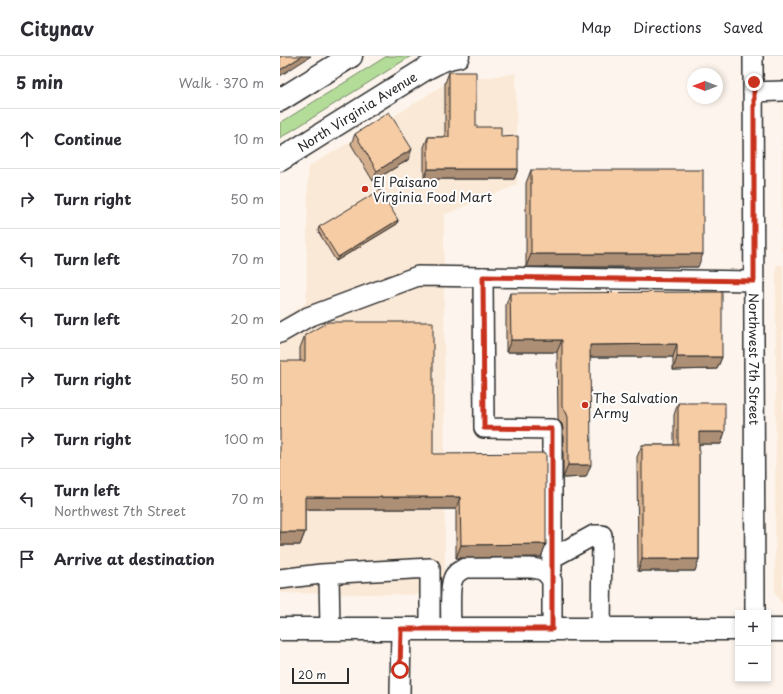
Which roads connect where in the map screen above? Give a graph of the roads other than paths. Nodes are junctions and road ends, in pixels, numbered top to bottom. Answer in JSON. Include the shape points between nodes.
{"nodes":[{"id":1,"x":351,"y":56,"type":"edge"},
{"id":2,"x":453,"y":56,"type":"edge"},
{"id":3,"x":458,"y":56,"type":"edge"},
{"id":4,"x":753,"y":56,"type":"edge"},
{"id":5,"x":754,"y":92,"type":"junction"},
{"id":6,"x":783,"y":92,"type":"edge"},
{"id":7,"x":280,"y":100,"type":"edge"},
{"id":8,"x":280,"y":160,"type":"edge"},
{"id":9,"x":483,"y":277,"type":"junction"},
{"id":10,"x":754,"y":281,"type":"junction"},
{"id":11,"x":280,"y":333,"type":"edge"},
{"id":12,"x":552,"y":558,"type":"junction"},
{"id":13,"x":329,"y":574,"type":"junction"},
{"id":14,"x":280,"y":579,"type":"edge"},
{"id":15,"x":552,"y":580,"type":"junction"},
{"id":16,"x":755,"y":610,"type":"edge"},
{"id":17,"x":280,"y":629,"type":"edge"},
{"id":18,"x":330,"y":629,"type":"junction"},
{"id":19,"x":401,"y":629,"type":"junction"},
{"id":20,"x":430,"y":629,"type":"junction"},
{"id":21,"x":452,"y":629,"type":"junction"},
{"id":22,"x":552,"y":629,"type":"junction"},
{"id":23,"x":601,"y":629,"type":"junction"},
{"id":24,"x":735,"y":630,"type":"edge"},
{"id":25,"x":771,"y":630,"type":"edge"},
{"id":26,"x":783,"y":630,"type":"edge"},
{"id":27,"x":400,"y":694,"type":"edge"}],
"edges":[{"from":1,"to":7,"type":"main road"},
{"from":2,"to":3,"type":"main road","name":"North Virginia Avenue"},
{"from":2,"to":8,"type":"main road","name":"North Virginia Avenue","via":[[427,68]]},
{"from":4,"to":5,"type":"street","name":"Northwest 7th Street"},
{"from":5,"to":6,"type":"street"},
{"from":5,"to":10,"type":"street","name":"Northwest 7th Street"},
{"from":9,"to":10,"type":"street"},
{"from":9,"to":11,"type":"street","via":[[418,276],[308,317]]},
{"from":9,"to":12,"type":"street","via":[[484,428],[552,429]]},
{"from":10,"to":16,"type":"street","name":"Northwest 7th Street"},
{"from":12,"to":15,"type":"street"},
{"from":12,"to":23,"type":"street","via":[[594,535],[602,535]]},
{"from":13,"to":14,"type":"street"},
{"from":13,"to":18,"type":"street"},
{"from":13,"to":20,"type":"street","via":[[430,568]]},
{"from":15,"to":21,"type":"street","via":[[540,569],[465,568],[453,579]]},
{"from":15,"to":22,"type":"street"},
{"from":17,"to":18,"type":"main road"},
{"from":18,"to":19,"type":"main road"},
{"from":19,"to":20,"type":"main road"},
{"from":19,"to":27,"type":"street"},
{"from":20,"to":21,"type":"main road"},
{"from":21,"to":22,"type":"main road"},
{"from":22,"to":23,"type":"main road"},
{"from":23,"to":24,"type":"main road"},
{"from":25,"to":26,"type":"main road"}]}
